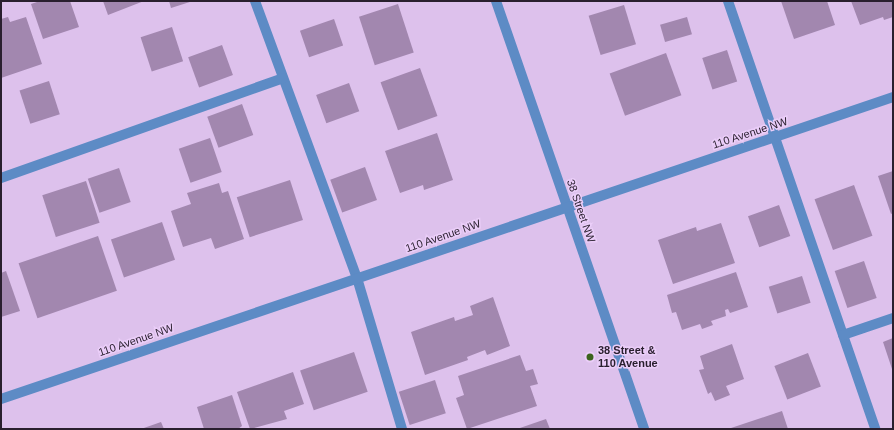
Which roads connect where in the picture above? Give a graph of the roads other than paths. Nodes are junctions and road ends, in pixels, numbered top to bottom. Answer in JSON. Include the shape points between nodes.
{"nodes":[{"id":1,"x":255,"y":1,"type":"edge"},
{"id":2,"x":496,"y":1,"type":"edge"},
{"id":3,"x":728,"y":1,"type":"edge"},
{"id":4,"x":283,"y":78,"type":"junction"},
{"id":5,"x":893,"y":97,"type":"edge"},
{"id":6,"x":776,"y":138,"type":"junction"},
{"id":7,"x":1,"y":178,"type":"edge"},
{"id":8,"x":566,"y":206,"type":"junction"},
{"id":9,"x":357,"y":278,"type":"junction"},
{"id":10,"x":893,"y":318,"type":"edge"},
{"id":11,"x":843,"y":335,"type":"junction"},
{"id":12,"x":1,"y":399,"type":"edge"},
{"id":13,"x":402,"y":429,"type":"edge"},
{"id":14,"x":644,"y":429,"type":"edge"},
{"id":15,"x":875,"y":429,"type":"edge"}],
"edges":[{"from":1,"to":4,"type":"street"},
{"from":2,"to":8,"type":"street","name":"38 Street NW"},
{"from":3,"to":6,"type":"street"},
{"from":4,"to":7,"type":"street"},
{"from":4,"to":9,"type":"street"},
{"from":5,"to":6,"type":"street","name":"110 Avenue NW"},
{"from":6,"to":8,"type":"street","name":"110 Avenue NW"},
{"from":6,"to":11,"type":"street"},
{"from":8,"to":9,"type":"street","name":"110 Avenue NW"},
{"from":8,"to":14,"type":"street","name":"38 Street NW"},
{"from":9,"to":12,"type":"street","name":"110 Avenue NW"},
{"from":9,"to":13,"type":"street"},
{"from":10,"to":11,"type":"street"},
{"from":11,"to":15,"type":"street"}]}
